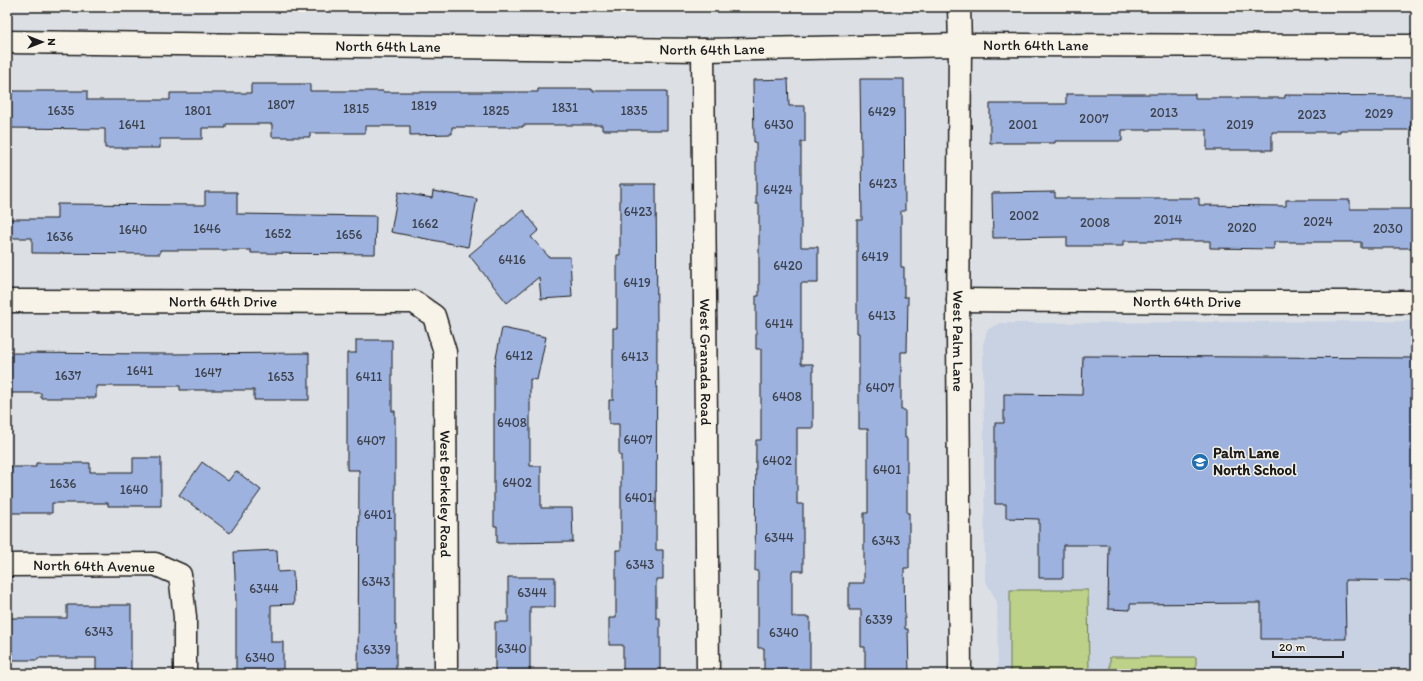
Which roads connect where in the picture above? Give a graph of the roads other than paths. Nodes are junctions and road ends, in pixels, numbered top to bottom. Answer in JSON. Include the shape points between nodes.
{"nodes":[{"id":1,"x":959,"y":7,"type":"edge"},
{"id":2,"x":7,"y":42,"type":"edge"},
{"id":3,"x":960,"y":46,"type":"junction"},
{"id":4,"x":1416,"y":46,"type":"edge"},
{"id":5,"x":703,"y":50,"type":"junction"},
{"id":6,"x":958,"y":300,"type":"junction"},
{"id":7,"x":7,"y":301,"type":"edge"},
{"id":8,"x":1416,"y":302,"type":"edge"},
{"id":9,"x":434,"y":316,"type":"joint"},
{"id":10,"x":7,"y":565,"type":"edge"},
{"id":11,"x":185,"y":674,"type":"edge"},
{"id":12,"x":446,"y":674,"type":"edge"},
{"id":13,"x":708,"y":674,"type":"edge"},
{"id":14,"x":960,"y":674,"type":"edge"}],
"edges":[{"from":1,"to":3,"type":"street","name":"West Palm Lane"},
{"from":2,"to":5,"type":"street","name":"North 64th Lane"},
{"from":3,"to":4,"type":"street","name":"North 64th Lane"},
{"from":3,"to":5,"type":"street","name":"North 64th Lane"},
{"from":3,"to":6,"type":"street","name":"West Palm Lane"},
{"from":5,"to":13,"type":"street","name":"West Granada Road"},
{"from":6,"to":8,"type":"street","name":"North 64th Drive"},
{"from":6,"to":14,"type":"street","name":"West Palm Lane"},
{"from":7,"to":9,"type":"street","name":"North 64th Drive","via":[[414,302]]},
{"from":9,"to":12,"type":"street","name":"West Berkeley Road","via":[[445,352]]},
{"from":10,"to":11,"type":"street","name":"North 64th Avenue","via":[[155,564],[180,575],[185,617]]}]}
